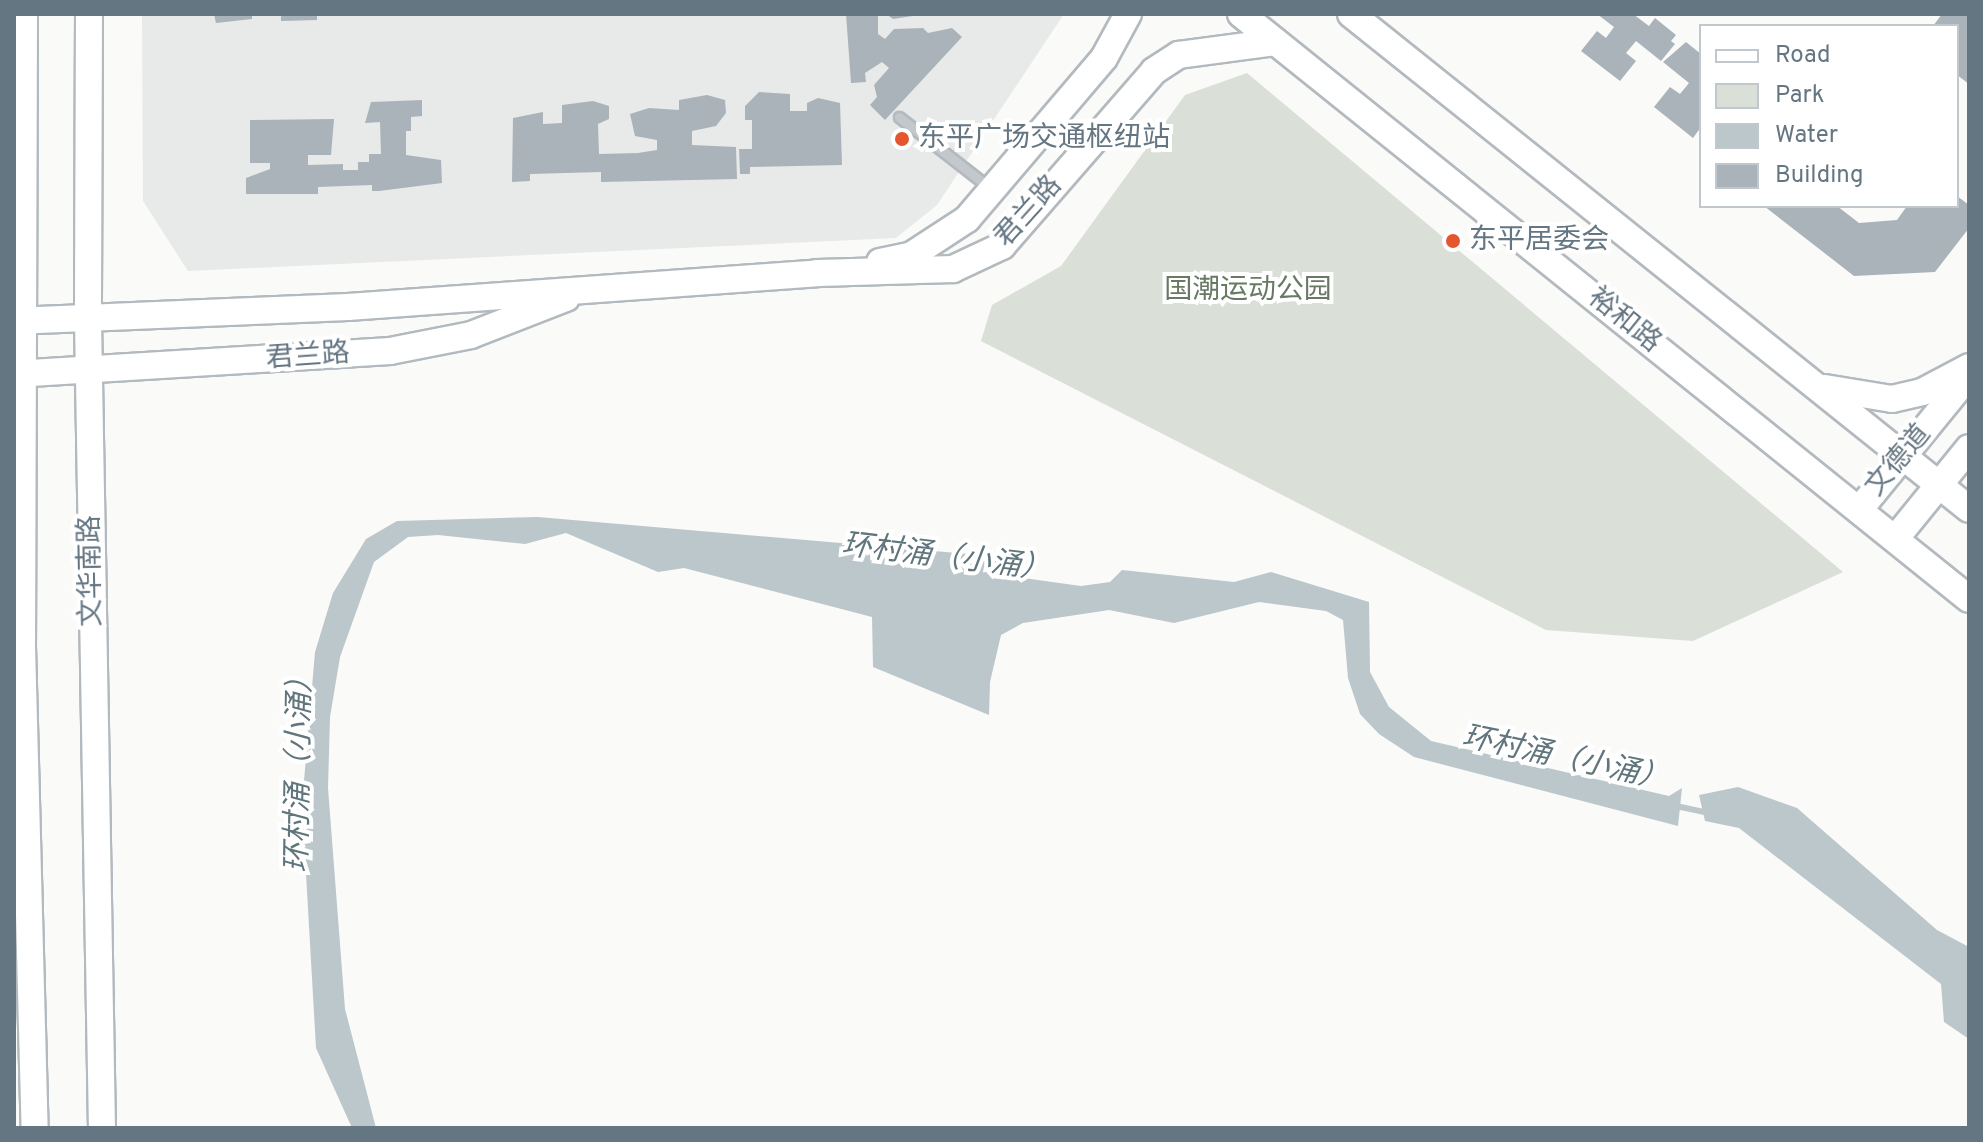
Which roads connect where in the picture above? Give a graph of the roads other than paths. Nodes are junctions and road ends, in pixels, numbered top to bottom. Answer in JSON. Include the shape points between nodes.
{"nodes":[{"id":1,"x":24,"y":14,"type":"edge"},
{"id":2,"x":89,"y":14,"type":"edge"},
{"id":3,"x":1128,"y":14,"type":"edge"},
{"id":4,"x":1241,"y":14,"type":"edge"},
{"id":5,"x":1351,"y":14,"type":"edge"},
{"id":6,"x":1275,"y":42,"type":"junction"},
{"id":7,"x":899,"y":117,"type":"dead end"},
{"id":8,"x":993,"y":191,"type":"junction"},
{"id":9,"x":817,"y":273,"type":"junction"},
{"id":10,"x":592,"y":288,"type":"junction"},
{"id":11,"x":20,"y":320,"type":"edge"},
{"id":12,"x":88,"y":320,"type":"junction"},
{"id":13,"x":1969,"y":367,"type":"edge"},
{"id":14,"x":89,"y":371,"type":"junction"},
{"id":15,"x":20,"y":374,"type":"edge"},
{"id":16,"x":1969,"y":375,"type":"edge"},
{"id":17,"x":1817,"y":386,"type":"junction"},
{"id":18,"x":1969,"y":448,"type":"edge"},
{"id":19,"x":1905,"y":456,"type":"junction"},
{"id":20,"x":1939,"y":485,"type":"junction"},
{"id":21,"x":1969,"y":509,"type":"edge"},
{"id":22,"x":1859,"y":510,"type":"junction"},
{"id":23,"x":1895,"y":539,"type":"junction"},
{"id":24,"x":1969,"y":599,"type":"edge"},
{"id":25,"x":35,"y":1128,"type":"edge"},
{"id":26,"x":102,"y":1128,"type":"edge"}],
"edges":[{"from":1,"to":11,"type":"main road"},
{"from":2,"to":12,"type":"main road","name":"文华南路"},
{"from":3,"to":8,"type":"main road","via":[[1104,58]]},
{"from":4,"to":6,"type":"main road","name":"裕和路"},
{"from":5,"to":17,"type":"main road"},
{"from":6,"to":9,"type":"main road","name":"君兰路","via":[[1179,55],[1154,71],[1002,246],[977,262],[909,274]]},
{"from":6,"to":22,"type":"main road","name":"裕和路"},
{"from":7,"to":8,"type":"lane"},
{"from":8,"to":9,"type":"main road","via":[[943,240],[912,255]]},
{"from":9,"to":10,"type":"main road","name":"君兰路"},
{"from":10,"to":12,"type":"main road","name":"君兰路"},
{"from":10,"to":14,"type":"main road","name":"君兰路","via":[[471,335],[390,351]]},
{"from":11,"to":12,"type":"main road","name":"君兰路"},
{"from":11,"to":15,"type":"main road"},
{"from":12,"to":14,"type":"main road","name":"文华南路"},
{"from":13,"to":17,"type":"main road","via":[[1922,392],[1892,399]]},
{"from":14,"to":15,"type":"main road","name":"君兰路"},
{"from":14,"to":26,"type":"main road","name":"文华南路"},
{"from":15,"to":25,"type":"main road"},
{"from":16,"to":19,"type":"main road","name":"文德道"},
{"from":17,"to":19,"type":"main road"},
{"from":18,"to":20,"type":"main road","name":"文德道"},
{"from":19,"to":20,"type":"main road"},
{"from":19,"to":22,"type":"main road","name":"文德道"},
{"from":20,"to":21,"type":"main road"},
{"from":20,"to":23,"type":"main road","name":"文德道"},
{"from":22,"to":23,"type":"main road","name":"裕和路"},
{"from":23,"to":24,"type":"main road","name":"裕和路"}]}
